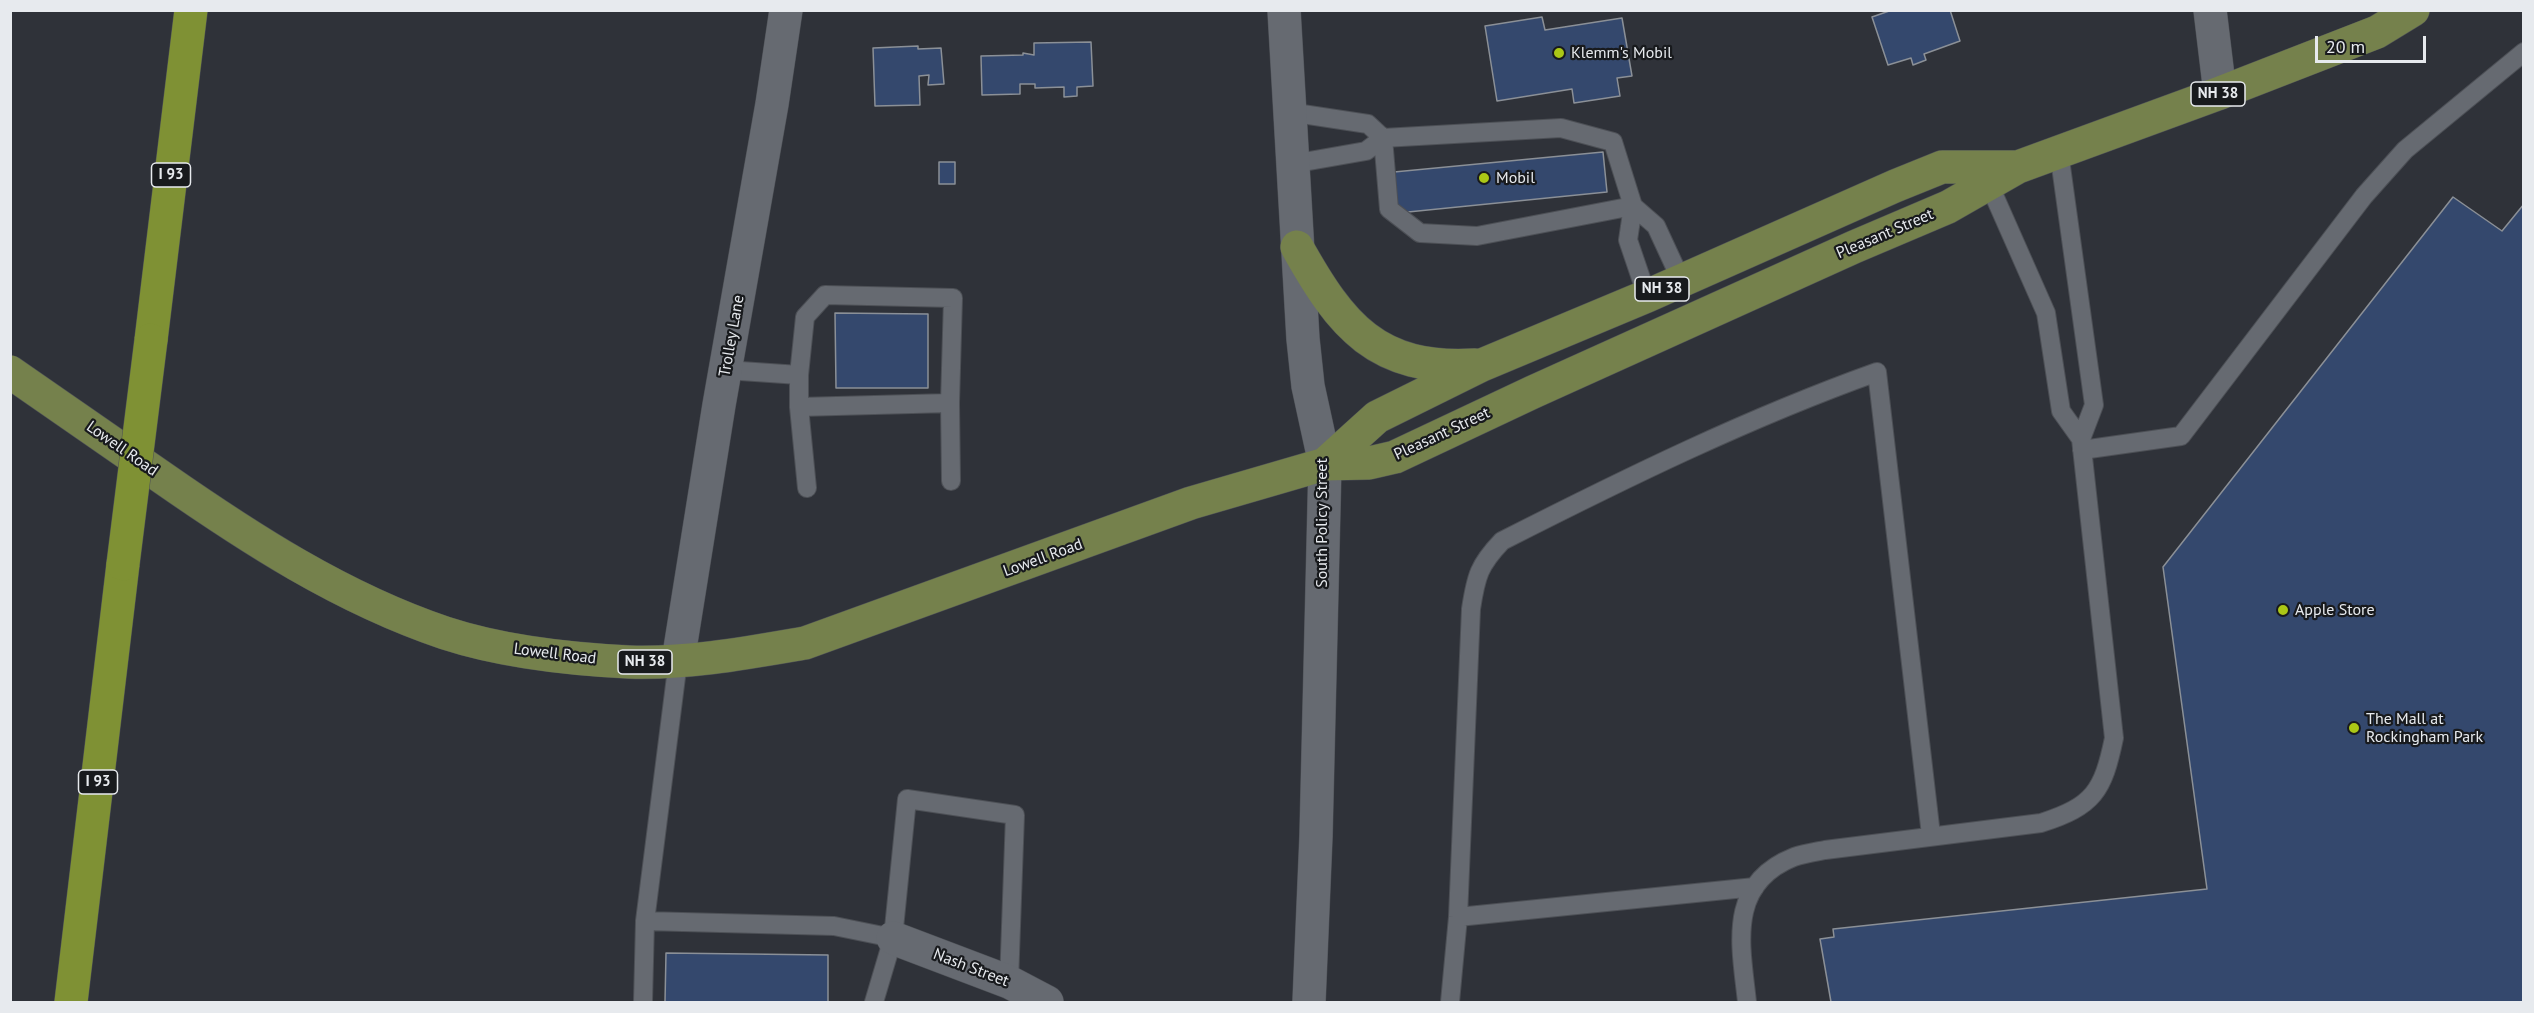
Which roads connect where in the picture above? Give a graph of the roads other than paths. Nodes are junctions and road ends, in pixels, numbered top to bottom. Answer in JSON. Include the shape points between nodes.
{"nodes":[{"id":1,"x":191,"y":10,"type":"edge"},
{"id":2,"x":786,"y":10,"type":"edge"},
{"id":3,"x":1284,"y":10,"type":"edge"},
{"id":4,"x":2210,"y":10,"type":"edge"},
{"id":5,"x":2413,"y":10,"type":"edge"},
{"id":6,"x":2523,"y":52,"type":"edge"},
{"id":7,"x":2220,"y":93,"type":"junction"},
{"id":8,"x":1289,"y":112,"type":"junction"},
{"id":9,"x":1383,"y":138,"type":"junction"},
{"id":10,"x":2060,"y":152,"type":"junction"},
{"id":11,"x":1292,"y":164,"type":"junction"},
{"id":12,"x":2019,"y":167,"type":"junction"},
{"id":13,"x":1989,"y":184,"type":"junction"},
{"id":14,"x":1633,"y":206,"type":"junction"},
{"id":15,"x":1297,"y":248,"type":"junction"},
{"id":16,"x":1681,"y":280,"type":"junction"},
{"id":17,"x":1647,"y":296,"type":"junction"},
{"id":18,"x":1482,"y":365,"type":"junction"},
{"id":19,"x":726,"y":370,"type":"junction"},
{"id":20,"x":10,"y":372,"type":"edge"},
{"id":21,"x":799,"y":375,"type":"junction"},
{"id":22,"x":950,"y":403,"type":"junction"},
{"id":23,"x":799,"y":406,"type":"junction"},
{"id":24,"x":2082,"y":445,"type":"junction"},
{"id":25,"x":1325,"y":464,"type":"junction"},
{"id":26,"x":951,"y":481,"type":"dead end"},
{"id":27,"x":807,"y":488,"type":"dead end"},
{"id":28,"x":678,"y":661,"type":"junction"},
{"id":29,"x":1931,"y":835,"type":"junction"},
{"id":30,"x":1755,"y":887,"type":"junction"},
{"id":31,"x":1458,"y":917,"type":"junction"},
{"id":32,"x":645,"y":921,"type":"junction"},
{"id":33,"x":893,"y":938,"type":"junction"},
{"id":34,"x":1009,"y":982,"type":"junction"},
{"id":35,"x":72,"y":1001,"type":"edge"},
{"id":36,"x":643,"y":1002,"type":"edge"},
{"id":37,"x":874,"y":1002,"type":"edge"},
{"id":38,"x":1047,"y":1002,"type":"edge"},
{"id":39,"x":1309,"y":1002,"type":"edge"},
{"id":40,"x":1450,"y":1002,"type":"edge"},
{"id":41,"x":1747,"y":1002,"type":"edge"}],
"edges":[{"from":1,"to":35,"type":"highway","number":"I 93","bridge":true},
{"from":2,"to":19,"type":"street","name":"Trolley Lane"},
{"from":3,"to":8,"type":"street","name":"South Policy Street"},
{"from":4,"to":7,"type":"street"},
{"from":5,"to":7,"type":"main road","name":"Pleasant Street","number":"NH 38","via":[[2377,32]]},
{"from":6,"to":24,"type":"lane","via":[[2405,150],[2364,196],[2181,436]]},
{"from":7,"to":10,"type":"main road","name":"Pleasant Street","number":"NH 38"},
{"from":8,"to":9,"type":"lane","via":[[1368,124]]},
{"from":8,"to":11,"type":"street","name":"South Policy Street"},
{"from":9,"to":11,"type":"lane","via":[[1366,151]]},
{"from":9,"to":14,"type":"lane","via":[[1561,128],[1613,142]]},
{"from":9,"to":14,"type":"lane","via":[[1389,210],[1420,233],[1477,236]]},
{"from":10,"to":12,"type":"main road","name":"Pleasant Street","number":"NH 38"},
{"from":10,"to":24,"type":"lane","via":[[2094,405]]},
{"from":11,"to":15,"type":"street","name":"South Policy Street"},
{"from":12,"to":13,"type":"main road","name":"Pleasant Street","number":"NH 38"},
{"from":12,"to":16,"type":"main road","name":"Pleasant Street","number":"NH 38","via":[[1942,167]]},
{"from":13,"to":24,"type":"lane","via":[[2046,313],[2061,411]]},
{"from":13,"to":25,"type":"main road","name":"Pleasant Street","number":"NH 38","via":[[1948,207],[1395,457],[1369,463]]},
{"from":14,"to":16,"type":"lane","via":[[1656,226]]},
{"from":14,"to":17,"type":"lane","via":[[1628,240]]},
{"from":15,"to":18,"type":"main road","via":[[1323,294],[1344,320],[1370,342],[1407,360],[1446,367]]},
{"from":15,"to":25,"type":"street","name":"South Policy Street","via":[[1308,386]]},
{"from":16,"to":17,"type":"main road","name":"Pleasant Street","number":"NH 38"},
{"from":17,"to":18,"type":"main road","name":"Pleasant Street","number":"NH 38"},
{"from":18,"to":25,"type":"main road","name":"Pleasant Street","number":"NH 38","via":[[1377,417]]},
{"from":19,"to":21,"type":"lane"},
{"from":19,"to":28,"type":"street","name":"Trolley Lane"},
{"from":20,"to":28,"type":"main road","name":"Lowell Road","number":"NH 38","via":[[227,523],[335,586],[390,612],[447,633],[506,648],[630,662]]},
{"from":21,"to":22,"type":"lane","via":[[805,317],[825,295],[953,298]]},
{"from":21,"to":23,"type":"lane"},
{"from":22,"to":23,"type":"lane"},
{"from":22,"to":26,"type":"lane"},
{"from":23,"to":27,"type":"lane"},
{"from":24,"to":29,"type":"lane","via":[[2114,738],[2108,769],[2094,795],[2071,813],[2042,823]]},
{"from":25,"to":28,"type":"main road","name":"Lowell Road","number":"NH 38","via":[[1191,503],[805,643]]},
{"from":25,"to":39,"type":"street","name":"South Policy Street"},
{"from":28,"to":32,"type":"lane"},
{"from":29,"to":30,"type":"lane","via":[[1794,857],[1772,870]]},
{"from":29,"to":31,"type":"lane","via":[[1877,372],[1772,412],[1663,461],[1502,541],[1484,560],[1475,582],[1471,609]]},
{"from":30,"to":31,"type":"lane"},
{"from":30,"to":41,"type":"lane","via":[[1743,911],[1740,934]]},
{"from":31,"to":40,"type":"lane"},
{"from":32,"to":33,"type":"lane","via":[[834,926]]},
{"from":32,"to":36,"type":"lane"},
{"from":33,"to":34,"type":"street","name":"Nash Street"},
{"from":33,"to":34,"type":"lane","via":[[907,799],[1015,815]]},
{"from":33,"to":37,"type":"lane"},
{"from":34,"to":38,"type":"street","name":"Nash Street"}]}
